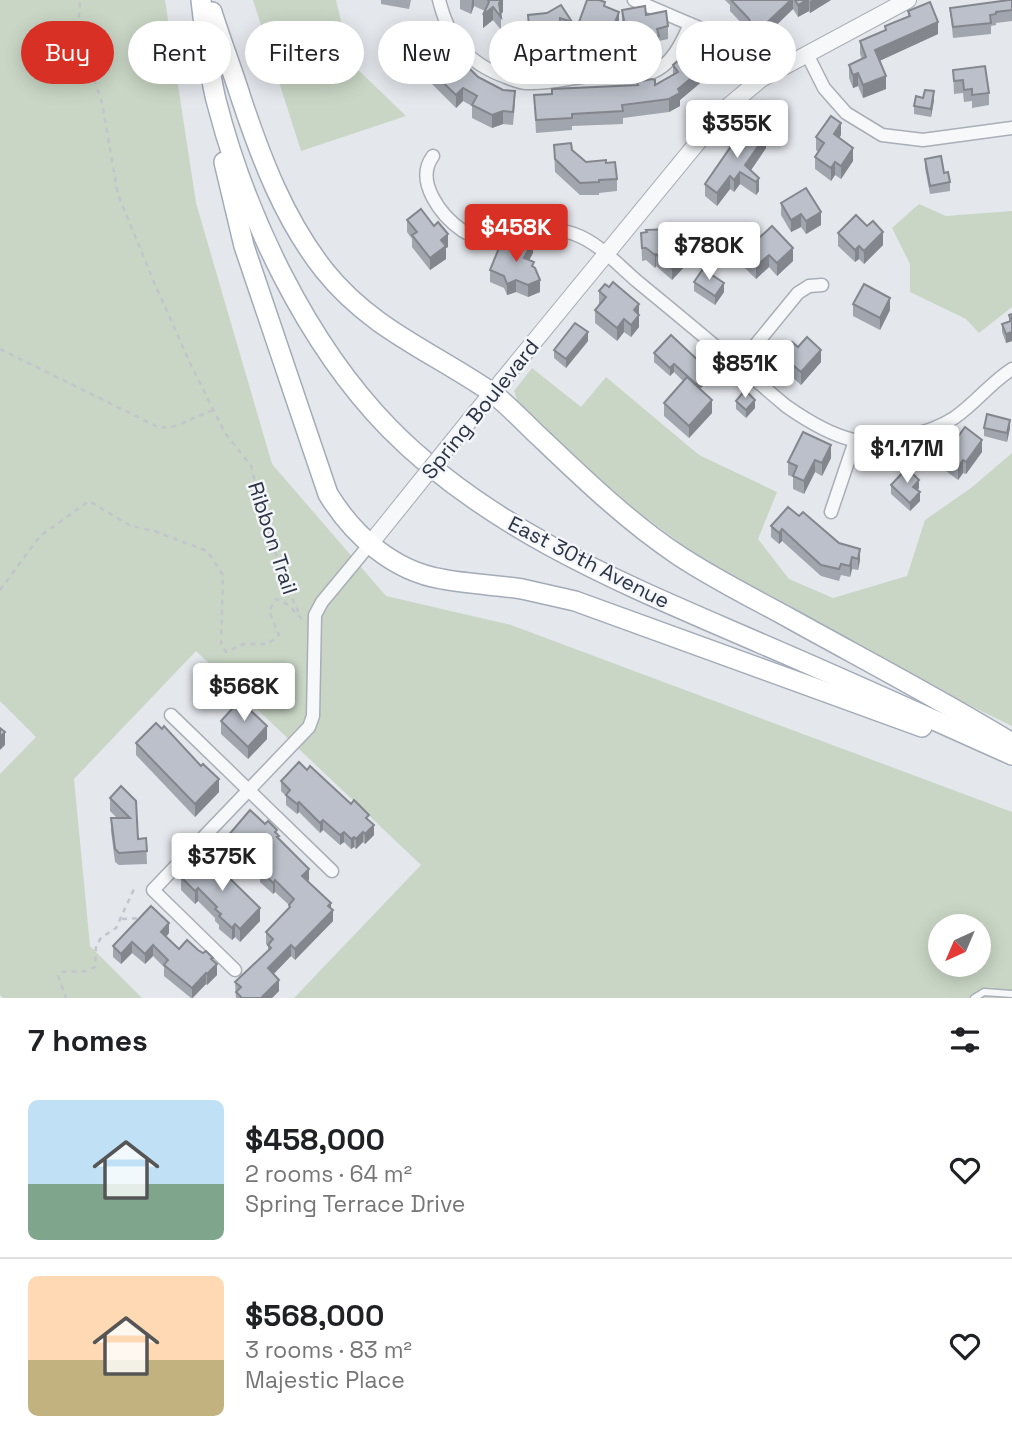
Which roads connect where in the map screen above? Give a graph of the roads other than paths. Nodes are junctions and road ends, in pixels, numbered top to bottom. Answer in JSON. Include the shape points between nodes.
{"nodes":[{"id":1,"x":201,"y":0,"type":"edge"},
{"id":2,"x":208,"y":0,"type":"edge"},
{"id":3,"x":439,"y":0,"type":"edge"},
{"id":4,"x":634,"y":0,"type":"edge"},
{"id":5,"x":908,"y":0,"type":"edge"},
{"id":6,"x":683,"y":21,"type":"edge"},
{"id":7,"x":807,"y":54,"type":"junction"},
{"id":8,"x":676,"y":55,"type":"edge"},
{"id":9,"x":796,"y":60,"type":"edge"},
{"id":10,"x":755,"y":84,"type":"edge"},
{"id":11,"x":216,"y":100,"type":"junction"},
{"id":12,"x":1012,"y":128,"type":"edge"},
{"id":13,"x":433,"y":156,"type":"dead end"},
{"id":14,"x":606,"y":255,"type":"junction"},
{"id":15,"x":822,"y":285,"type":"dead end"},
{"id":16,"x":739,"y":365,"type":"junction"},
{"id":17,"x":1012,"y":369,"type":"edge"},
{"id":18,"x":493,"y":393,"type":"junction"},
{"id":19,"x":855,"y":441,"type":"junction"},
{"id":20,"x":831,"y":512,"type":"dead end"},
{"id":21,"x":370,"y":544,"type":"junction"},
{"id":22,"x":172,"y":715,"type":"dead end"},
{"id":23,"x":1012,"y":743,"type":"edge"},
{"id":24,"x":1012,"y":757,"type":"edge"},
{"id":25,"x":248,"y":791,"type":"junction"},
{"id":26,"x":332,"y":872,"type":"dead end"},
{"id":27,"x":235,"y":970,"type":"dead end"},
{"id":28,"x":1012,"y":995,"type":"edge"},
{"id":29,"x":974,"y":998,"type":"edge"}],
"edges":[{"from":1,"to":11,"type":"main road","name":"East 30th Avenue"},
{"from":2,"to":18,"type":"main road","via":[[271,179],[324,270],[373,319]]},
{"from":3,"to":8,"type":"street","via":[[457,44],[476,64],[523,83],[638,76]]},
{"from":4,"to":6,"type":"street"},
{"from":5,"to":7,"type":"street","name":"Spring Boulevard"},
{"from":7,"to":9,"type":"street","name":"Spring Boulevard"},
{"from":7,"to":12,"type":"street","via":[[824,88],[846,113],[882,135],[923,140]]},
{"from":10,"to":14,"type":"street","name":"Spring Boulevard","via":[[711,125]]},
{"from":11,"to":21,"type":"main road","via":[[244,246],[317,468],[340,514]]},
{"from":11,"to":24,"type":"main road","name":"East 30th Avenue","via":[[275,260],[356,391],[418,454],[498,515],[584,564]]},
{"from":13,"to":14,"type":"street","via":[[425,177],[444,216],[466,233],[573,233]]},
{"from":14,"to":16,"type":"street"},
{"from":14,"to":18,"type":"street","name":"Spring Boulevard"},
{"from":15,"to":16,"type":"street","via":[[799,293]]},
{"from":16,"to":19,"type":"street","via":[[806,420]]},
{"from":17,"to":19,"type":"street","via":[[969,407],[932,429],[892,439]]},
{"from":18,"to":21,"type":"street","name":"Spring Boulevard","bridge":true},
{"from":18,"to":23,"type":"main road","via":[[597,491],[677,554]]},
{"from":19,"to":20,"type":"street"},
{"from":21,"to":24,"type":"main road","via":[[385,556],[439,579],[575,601]]},
{"from":21,"to":25,"type":"street","name":"Spring Boulevard","via":[[315,615],[309,727]]},
{"from":22,"to":25,"type":"street"},
{"from":25,"to":26,"type":"street"},
{"from":25,"to":27,"type":"street","name":"Spring Boulevard","via":[[153,890]]},
{"from":28,"to":29,"type":"lane","via":[[984,992]]}]}
